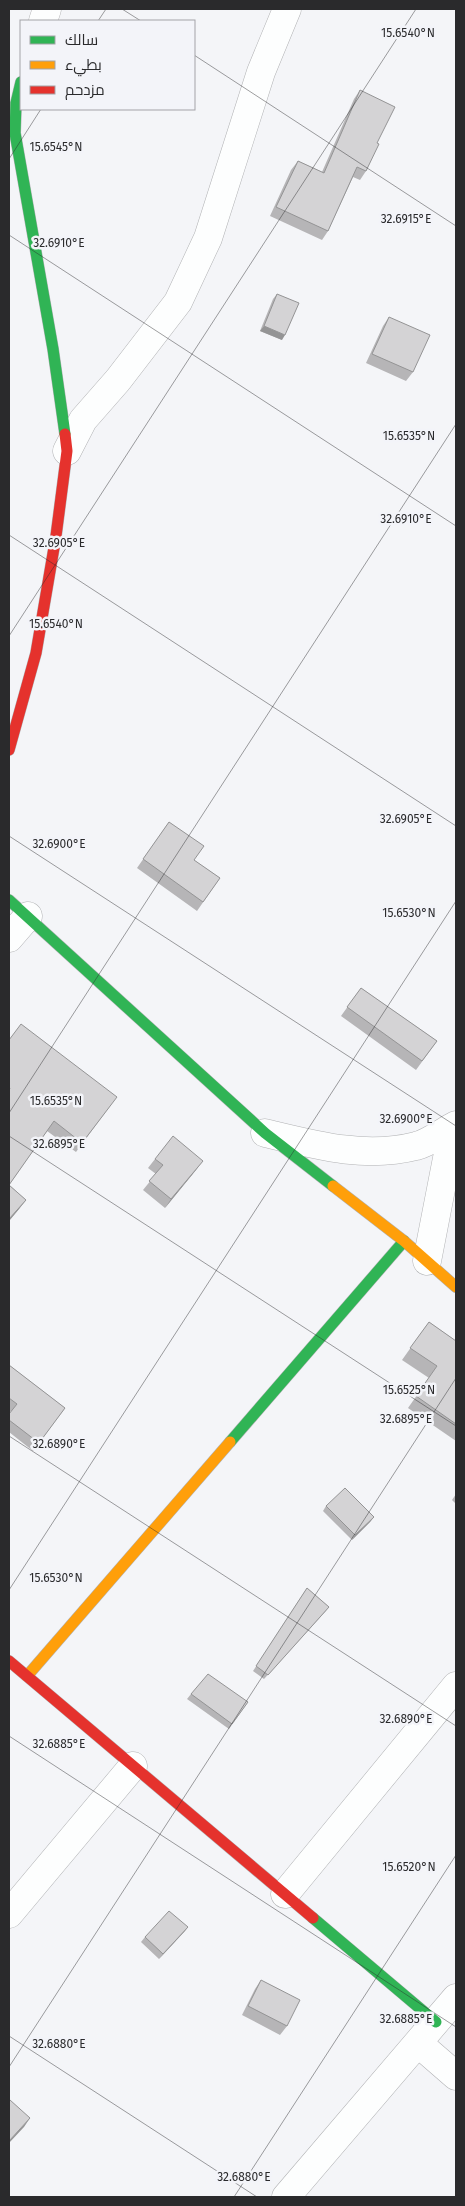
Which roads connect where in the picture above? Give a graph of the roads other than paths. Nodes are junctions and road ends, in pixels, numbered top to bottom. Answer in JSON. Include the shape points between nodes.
{"nodes":[{"id":1,"x":287,"y":9,"type":"edge"},
{"id":2,"x":20,"y":85,"type":"edge"},
{"id":3,"x":12,"y":143,"type":"edge"},
{"id":4,"x":67,"y":451,"type":"junction"},
{"id":5,"x":9,"y":750,"type":"edge"},
{"id":6,"x":19,"y":908,"type":"edge"},
{"id":7,"x":9,"y":938,"type":"edge"},
{"id":8,"x":456,"y":1125,"type":"edge"},
{"id":9,"x":265,"y":1133,"type":"junction"},
{"id":10,"x":404,"y":1241,"type":"junction"},
{"id":11,"x":427,"y":1262,"type":"junction"},
{"id":12,"x":456,"y":1287,"type":"edge"},
{"id":13,"x":9,"y":1661,"type":"edge"},
{"id":14,"x":27,"y":1676,"type":"junction"},
{"id":15,"x":456,"y":1686,"type":"edge"},
{"id":16,"x":133,"y":1766,"type":"junction"},
{"id":17,"x":285,"y":1894,"type":"junction"},
{"id":18,"x":9,"y":1914,"type":"edge"},
{"id":19,"x":456,"y":1998,"type":"edge"},
{"id":20,"x":436,"y":2022,"type":"junction"},
{"id":21,"x":418,"y":2043,"type":"junction"},
{"id":22,"x":456,"y":2076,"type":"edge"},
{"id":23,"x":286,"y":2197,"type":"edge"}],
"edges":[{"from":1,"to":4,"type":"street","via":[[261,72],[208,238],[178,302],[83,420]]},
{"from":2,"to":3,"type":"street"},
{"from":3,"to":4,"type":"street","via":[[22,164]]},
{"from":4,"to":5,"type":"street","via":[[36,653]]},
{"from":6,"to":7,"type":"street"},
{"from":6,"to":9,"type":"street"},
{"from":8,"to":9,"type":"street","via":[[417,1146],[369,1153],[319,1146]]},
{"from":8,"to":11,"type":"street"},
{"from":9,"to":10,"type":"street"},
{"from":10,"to":11,"type":"street"},
{"from":10,"to":14,"type":"street"},
{"from":11,"to":12,"type":"street"},
{"from":13,"to":14,"type":"street"},
{"from":14,"to":16,"type":"street"},
{"from":15,"to":17,"type":"street"},
{"from":16,"to":17,"type":"street"},
{"from":16,"to":18,"type":"street"},
{"from":17,"to":20,"type":"street"},
{"from":19,"to":20,"type":"street"},
{"from":20,"to":21,"type":"street"},
{"from":21,"to":22,"type":"street"},
{"from":21,"to":23,"type":"street"}]}
